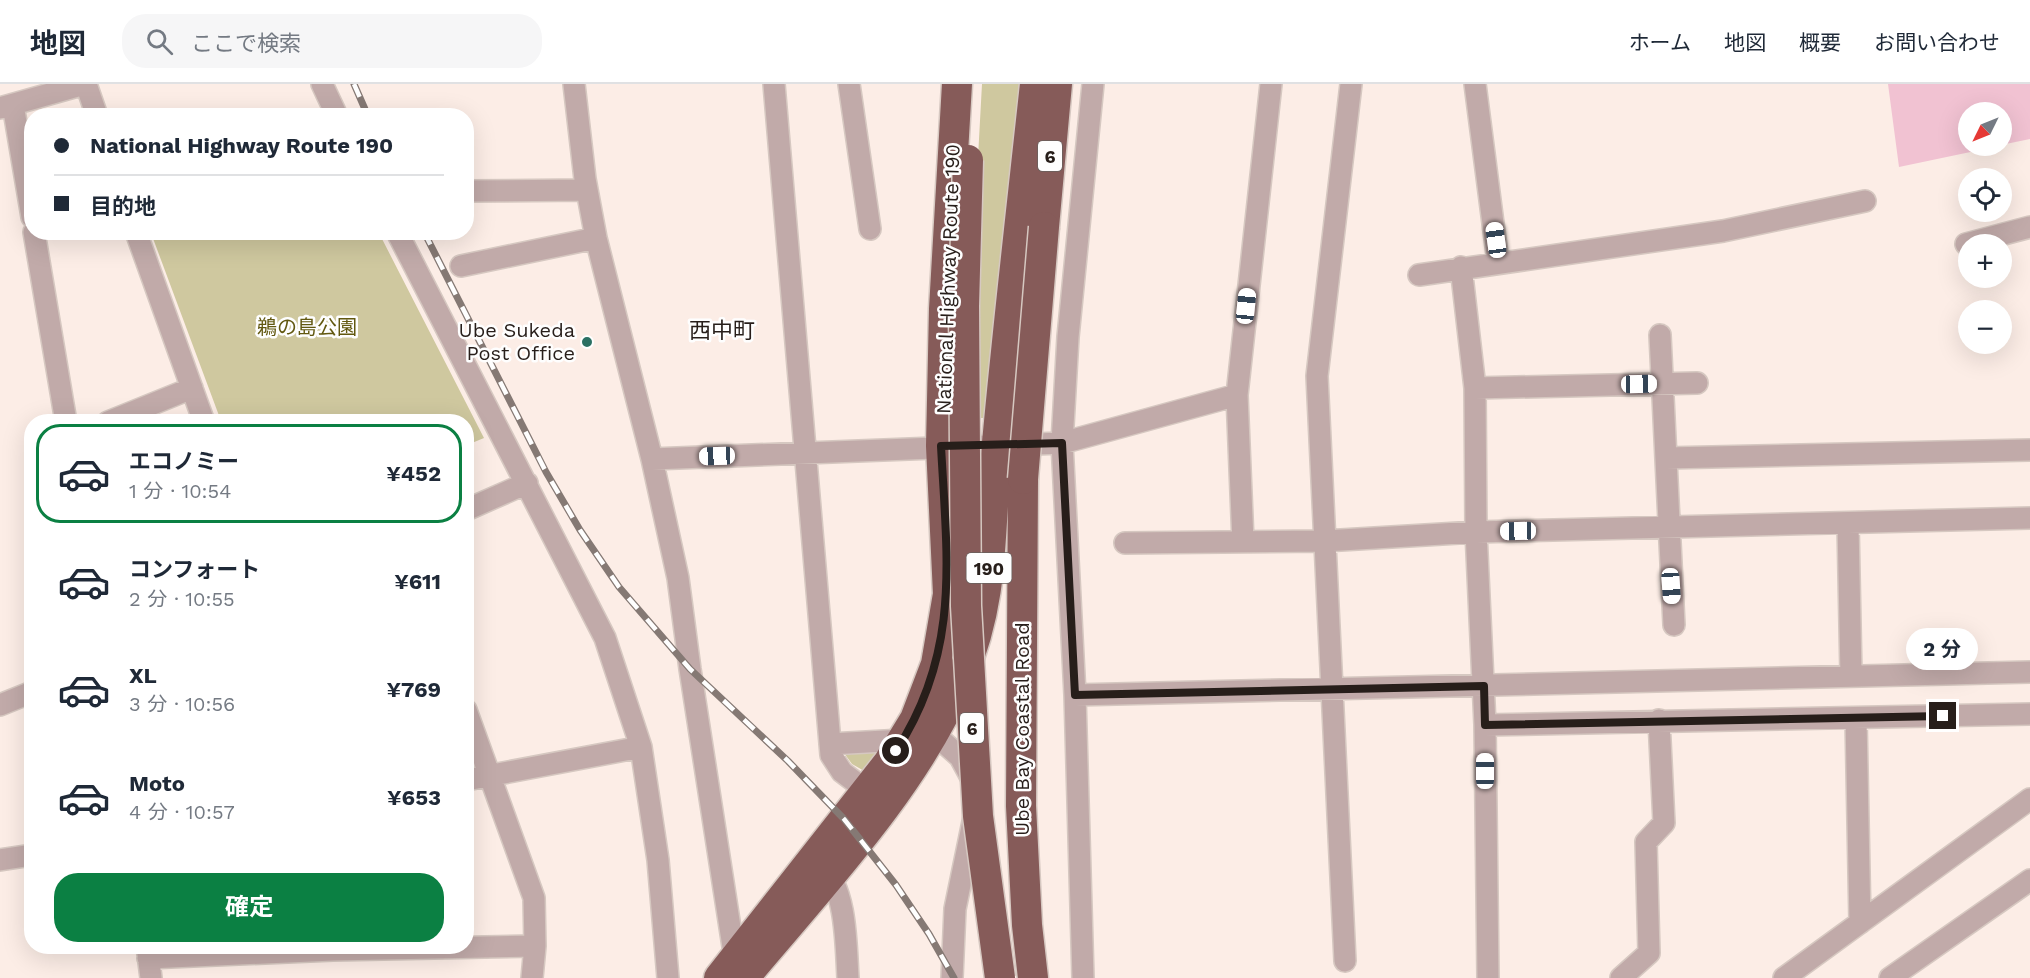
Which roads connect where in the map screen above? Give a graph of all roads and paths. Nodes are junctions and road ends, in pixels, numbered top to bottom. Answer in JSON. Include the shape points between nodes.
{"nodes":[{"id":1,"x":85,"y":84,"type":"edge"},
{"id":2,"x":322,"y":84,"type":"edge"},
{"id":3,"x":574,"y":84,"type":"edge"},
{"id":4,"x":774,"y":84,"type":"edge"},
{"id":5,"x":849,"y":84,"type":"edge"},
{"id":6,"x":957,"y":84,"type":"edge"},
{"id":7,"x":975,"y":84,"type":"edge"},
{"id":8,"x":1035,"y":84,"type":"edge"},
{"id":9,"x":1057,"y":84,"type":"edge"},
{"id":10,"x":1093,"y":84,"type":"edge"},
{"id":11,"x":1270,"y":84,"type":"edge"},
{"id":12,"x":1351,"y":84,"type":"edge"},
{"id":13,"x":1475,"y":84,"type":"edge"},
{"id":14,"x":6,"y":107,"type":"edge"},
{"id":15,"x":94,"y":108,"type":"edge"},
{"id":16,"x":334,"y":108,"type":"edge"},
{"id":17,"x":24,"y":183,"type":"edge"},
{"id":18,"x":587,"y":190,"type":"junction"},
{"id":19,"x":474,"y":191,"type":"edge"},
{"id":20,"x":1865,"y":201,"type":"dead end"},
{"id":21,"x":2030,"y":227,"type":"edge"},
{"id":22,"x":870,"y":229,"type":"dead end"},
{"id":23,"x":2004,"y":234,"type":"edge"},
{"id":24,"x":596,"y":238,"type":"junction"},
{"id":25,"x":35,"y":240,"type":"edge"},
{"id":26,"x":139,"y":240,"type":"edge"},
{"id":27,"x":401,"y":240,"type":"edge"},
{"id":28,"x":1498,"y":262,"type":"junction"},
{"id":29,"x":461,"y":266,"type":"dead end"},
{"id":30,"x":1461,"y":267,"type":"junction"},
{"id":31,"x":1419,"y":275,"type":"dead end"},
{"id":32,"x":1660,"y":335,"type":"dead end"},
{"id":33,"x":1697,"y":383,"type":"dead end"},
{"id":34,"x":1663,"y":384,"type":"junction"},
{"id":35,"x":192,"y":388,"type":"junction"},
{"id":36,"x":1475,"y":388,"type":"junction"},
{"id":37,"x":1237,"y":395,"type":"junction"},
{"id":38,"x":65,"y":414,"type":"edge"},
{"id":39,"x":128,"y":414,"type":"edge"},
{"id":40,"x":201,"y":414,"type":"edge"},
{"id":41,"x":1062,"y":443,"type":"junction"},
{"id":42,"x":941,"y":446,"type":"junction"},
{"id":43,"x":997,"y":446,"type":"junction"},
{"id":44,"x":2030,"y":450,"type":"edge"},
{"id":45,"x":803,"y":453,"type":"junction"},
{"id":46,"x":1666,"y":458,"type":"junction"},
{"id":47,"x":652,"y":459,"type":"junction"},
{"id":48,"x":527,"y":483,"type":"junction"},
{"id":49,"x":474,"y":506,"type":"edge"},
{"id":50,"x":2030,"y":518,"type":"edge"},
{"id":51,"x":1848,"y":524,"type":"junction"},
{"id":52,"x":1668,"y":528,"type":"junction"},
{"id":53,"x":1476,"y":532,"type":"junction"},
{"id":54,"x":1324,"y":541,"type":"junction"},
{"id":55,"x":1243,"y":542,"type":"junction"},
{"id":56,"x":1125,"y":543,"type":"dead end"},
{"id":57,"x":1674,"y":625,"type":"dead end"},
{"id":58,"x":2030,"y":672,"type":"edge"},
{"id":59,"x":1851,"y":676,"type":"junction"},
{"id":60,"x":1484,"y":686,"type":"junction"},
{"id":61,"x":1333,"y":689,"type":"junction"},
{"id":62,"x":24,"y":695,"type":"edge"},
{"id":63,"x":1075,"y":695,"type":"junction"},
{"id":64,"x":0,"y":705,"type":"edge"},
{"id":65,"x":2030,"y":714,"type":"edge"},
{"id":66,"x":1856,"y":719,"type":"junction"},
{"id":67,"x":1659,"y":720,"type":"junction"},
{"id":68,"x":1485,"y":725,"type":"junction"},
{"id":69,"x":918,"y":730,"type":"junction"},
{"id":70,"x":474,"y":732,"type":"edge"},
{"id":71,"x":830,"y":744,"type":"junction"},
{"id":72,"x":640,"y":747,"type":"junction"},
{"id":73,"x":490,"y":776,"type":"junction"},
{"id":74,"x":474,"y":779,"type":"edge"},
{"id":75,"x":867,"y":791,"type":"junction"},
{"id":76,"x":2028,"y":805,"type":"edge"},
{"id":77,"x":24,"y":856,"type":"edge"},
{"id":78,"x":0,"y":860,"type":"edge"},
{"id":79,"x":821,"y":867,"type":"junction"},
{"id":80,"x":2030,"y":880,"type":"edge"},
{"id":81,"x":1860,"y":923,"type":"junction"},
{"id":82,"x":535,"y":946,"type":"junction"},
{"id":83,"x":474,"y":947,"type":"edge"},
{"id":84,"x":248,"y":954,"type":"edge"},
{"id":85,"x":149,"y":961,"type":"edge"},
{"id":86,"x":1345,"y":961,"type":"dead end"},
{"id":87,"x":734,"y":973,"type":"edge"},
{"id":88,"x":532,"y":978,"type":"edge"},
{"id":89,"x":668,"y":978,"type":"edge"},
{"id":90,"x":848,"y":978,"type":"edge"},
{"id":91,"x":952,"y":978,"type":"edge"},
{"id":92,"x":1000,"y":978,"type":"edge"},
{"id":93,"x":1033,"y":978,"type":"edge"},
{"id":94,"x":1083,"y":978,"type":"edge"},
{"id":95,"x":1488,"y":978,"type":"edge"},
{"id":96,"x":1621,"y":978,"type":"edge"},
{"id":97,"x":1784,"y":978,"type":"edge"},
{"id":98,"x":1890,"y":978,"type":"edge"}],
"edges":[{"from":1,"to":14,"type":"street"},
{"from":1,"to":15,"type":"street"},
{"from":2,"to":16,"type":"street"},
{"from":3,"to":18,"type":"street"},
{"from":4,"to":45,"type":"street"},
{"from":5,"to":22,"type":"street"},
{"from":6,"to":42,"type":"highway","name":"National Highway Route 190","number":"190","via":[[944,309]]},
{"from":7,"to":92,"type":"highway","number":"6","bridge":true,"via":[[968,160],[963,476],[974,767],[981,852]]},
{"from":8,"to":43,"type":"highway","name":"National Highway Route 190","number":"190"},
{"from":9,"to":93,"type":"highway","name":"Ube Bay Coastal Road","number":"6","bridge":true,"via":[[1023,479],[1021,806]]},
{"from":10,"to":41,"type":"street","via":[[1068,337]]},
{"from":11,"to":37,"type":"street"},
{"from":12,"to":54,"type":"street","via":[[1317,376]]},
{"from":13,"to":28,"type":"street"},
{"from":14,"to":17,"type":"street"},
{"from":18,"to":19,"type":"street"},
{"from":18,"to":24,"type":"street"},
{"from":20,"to":28,"type":"street","via":[[1724,231]]},
{"from":21,"to":23,"type":"street"},
{"from":24,"to":29,"type":"street"},
{"from":24,"to":47,"type":"street"},
{"from":25,"to":38,"type":"street"},
{"from":26,"to":35,"type":"street"},
{"from":27,"to":48,"type":"street"},
{"from":28,"to":30,"type":"street"},
{"from":30,"to":31,"type":"street"},
{"from":30,"to":36,"type":"street"},
{"from":32,"to":34,"type":"street"},
{"from":33,"to":34,"type":"street"},
{"from":34,"to":36,"type":"street"},
{"from":34,"to":46,"type":"street"},
{"from":35,"to":39,"type":"street"},
{"from":35,"to":40,"type":"street"},
{"from":36,"to":53,"type":"street"},
{"from":37,"to":41,"type":"street"},
{"from":37,"to":55,"type":"street"},
{"from":41,"to":43,"type":"street"},
{"from":41,"to":63,"type":"street"},
{"from":42,"to":43,"type":"street"},
{"from":42,"to":45,"type":"street"},
{"from":42,"to":69,"type":"highway","name":"National Highway Route 190","number":"190","via":[[948,594],[936,664]]},
{"from":43,"to":69,"type":"highway","name":"National Highway Route 190","number":"190","via":[[989,584],[982,618],[961,680]]},
{"from":44,"to":46,"type":"street"},
{"from":45,"to":47,"type":"street"},
{"from":45,"to":71,"type":"street"},
{"from":46,"to":52,"type":"street"},
{"from":47,"to":87,"type":"street","via":[[678,578]]},
{"from":48,"to":49,"type":"street"},
{"from":48,"to":72,"type":"street","via":[[605,638]]},
{"from":50,"to":51,"type":"street"},
{"from":51,"to":52,"type":"street"},
{"from":51,"to":59,"type":"street"},
{"from":52,"to":53,"type":"street"},
{"from":52,"to":57,"type":"street"},
{"from":53,"to":54,"type":"street"},
{"from":53,"to":60,"type":"street"},
{"from":54,"to":55,"type":"street"},
{"from":54,"to":61,"type":"street"},
{"from":55,"to":56,"type":"street"},
{"from":58,"to":59,"type":"street"},
{"from":59,"to":60,"type":"street"},
{"from":60,"to":61,"type":"street"},
{"from":60,"to":68,"type":"street"},
{"from":61,"to":63,"type":"street"},
{"from":61,"to":86,"type":"street"},
{"from":62,"to":64,"type":"street"},
{"from":63,"to":94,"type":"street"},
{"from":65,"to":66,"type":"street"},
{"from":66,"to":67,"type":"street"},
{"from":66,"to":81,"type":"street"},
{"from":67,"to":68,"type":"street"},
{"from":67,"to":96,"type":"street","via":[[1664,823],[1646,842],[1649,953]]},
{"from":68,"to":95,"type":"street"},
{"from":69,"to":71,"type":"street"},
{"from":69,"to":75,"type":"highway","name":"National Highway Route 190","number":"190"},
{"from":69,"to":79,"type":"highway","name":"National Highway Route 190","number":"190","via":[[907,774]]},
{"from":69,"to":91,"type":"street","via":[[960,757],[976,786],[955,909]]},
{"from":70,"to":73,"type":"street"},
{"from":71,"to":75,"type":"street","via":[[831,755],[842,772]]},
{"from":72,"to":73,"type":"street"},
{"from":72,"to":89,"type":"street","via":[[658,860]]},
{"from":73,"to":74,"type":"street"},
{"from":73,"to":82,"type":"street","via":[[534,898]]},
{"from":75,"to":79,"type":"highway","name":"National Highway Route 190","number":"190"},
{"from":76,"to":81,"type":"street"},
{"from":77,"to":78,"type":"street"},
{"from":79,"to":87,"type":"highway","name":"National Highway Route 190","number":"190"},
{"from":79,"to":90,"type":"street","via":[[839,897]]},
{"from":80,"to":98,"type":"street"},
{"from":81,"to":97,"type":"street"},
{"from":82,"to":83,"type":"street"},
{"from":82,"to":88,"type":"street"},
{"from":84,"to":85,"type":"street"}]}
